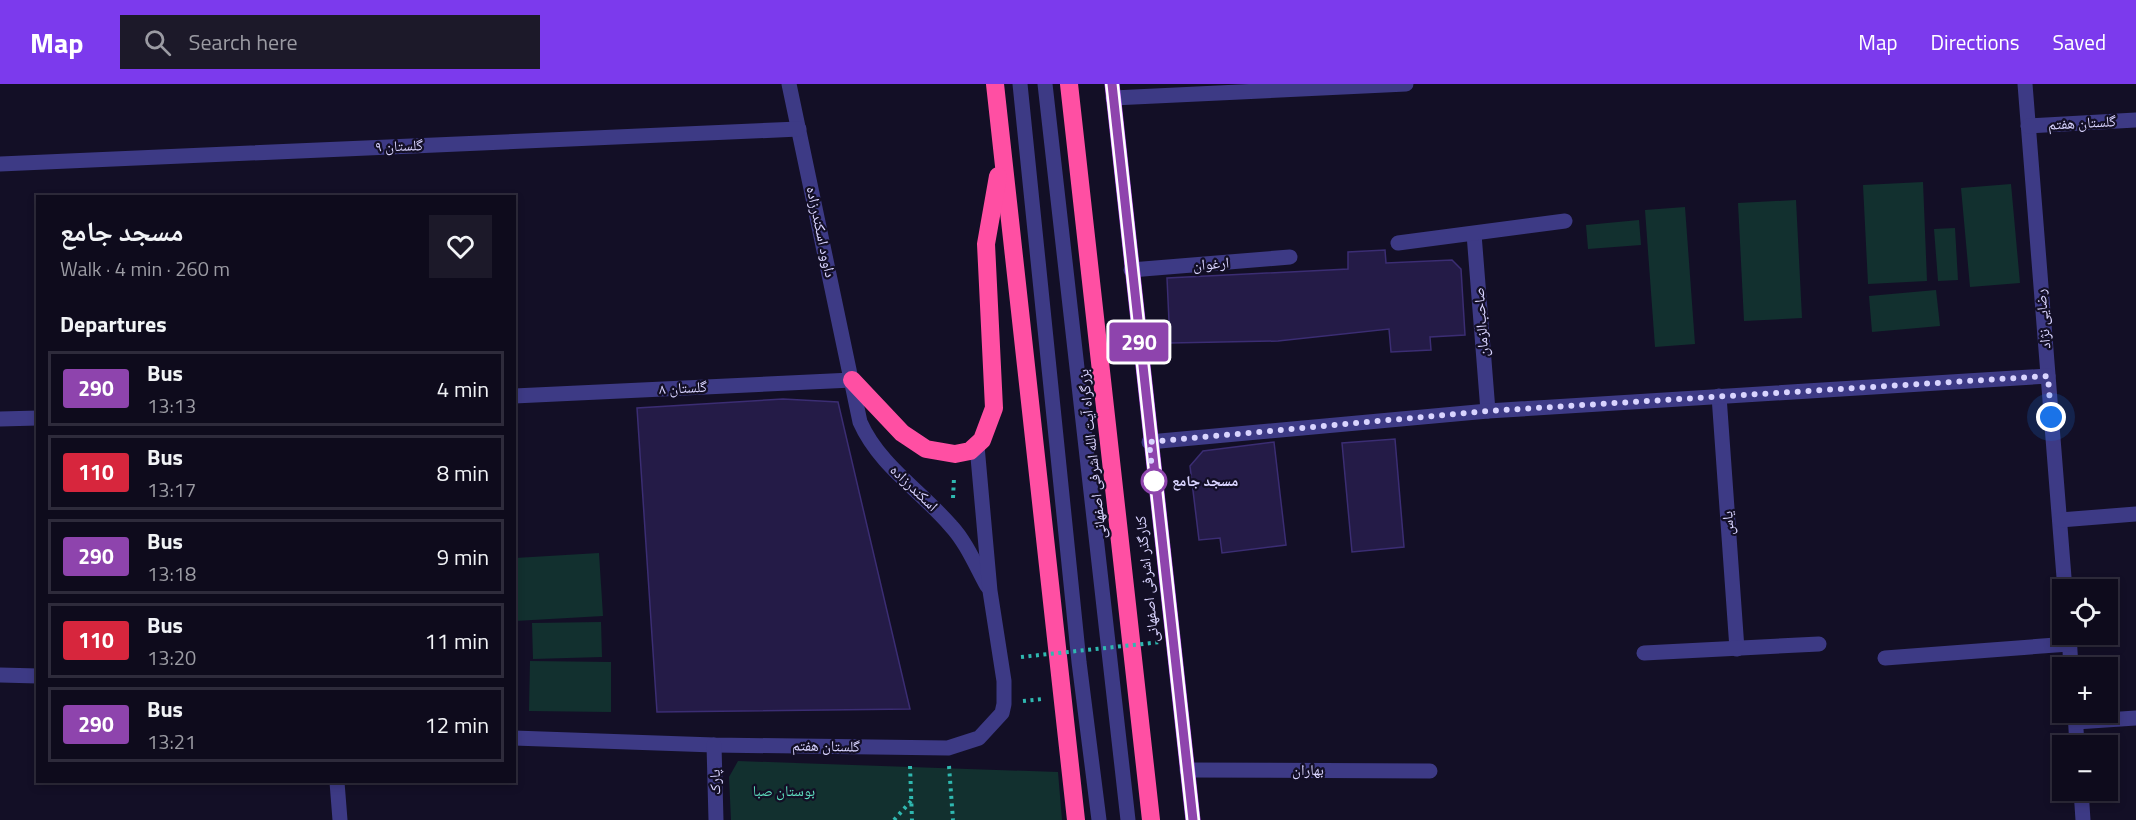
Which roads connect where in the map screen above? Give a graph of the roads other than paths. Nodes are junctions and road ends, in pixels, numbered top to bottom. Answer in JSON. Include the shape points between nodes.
{"nodes":[{"id":1,"x":789,"y":84,"type":"edge"},
{"id":2,"x":995,"y":84,"type":"edge"},
{"id":3,"x":1020,"y":84,"type":"edge"},
{"id":4,"x":1045,"y":84,"type":"edge"},
{"id":5,"x":1069,"y":84,"type":"edge"},
{"id":6,"x":1406,"y":84,"type":"edge"},
{"id":7,"x":2025,"y":84,"type":"edge"},
{"id":8,"x":1113,"y":91,"type":"edge"},
{"id":9,"x":2136,"y":120,"type":"edge"},
{"id":10,"x":2028,"y":126,"type":"junction"},
{"id":11,"x":799,"y":129,"type":"junction"},
{"id":12,"x":1002,"y":157,"type":"junction"},
{"id":13,"x":0,"y":164,"type":"edge"},
{"id":14,"x":1565,"y":221,"type":"dead end"},
{"id":15,"x":1474,"y":234,"type":"junction"},
{"id":16,"x":1398,"y":243,"type":"dead end"},
{"id":17,"x":1290,"y":257,"type":"dead end"},
{"id":18,"x":1131,"y":270,"type":"junction"},
{"id":19,"x":2048,"y":376,"type":"junction"},
{"id":20,"x":852,"y":380,"type":"junction"},
{"id":21,"x":516,"y":396,"type":"edge"},
{"id":22,"x":1719,"y":396,"type":"junction"},
{"id":23,"x":1488,"y":411,"type":"junction"},
{"id":24,"x":36,"y":418,"type":"edge"},
{"id":25,"x":0,"y":420,"type":"edge"},
{"id":26,"x":1149,"y":442,"type":"junction"},
{"id":27,"x":977,"y":446,"type":"junction"},
{"id":28,"x":2136,"y":514,"type":"edge"},
{"id":29,"x":2060,"y":520,"type":"junction"},
{"id":30,"x":2064,"y":579,"type":"edge"},
{"id":31,"x":990,"y":591,"type":"junction"},
{"id":32,"x":2052,"y":641,"type":"edge"},
{"id":33,"x":1819,"y":644,"type":"dead end"},
{"id":34,"x":1737,"y":649,"type":"junction"},
{"id":35,"x":1644,"y":653,"type":"dead end"},
{"id":36,"x":1885,"y":658,"type":"dead end"},
{"id":37,"x":0,"y":675,"type":"edge"},
{"id":38,"x":36,"y":676,"type":"edge"},
{"id":39,"x":2118,"y":718,"type":"edge"},
{"id":40,"x":2136,"y":718,"type":"edge"},
{"id":41,"x":516,"y":738,"type":"edge"},
{"id":42,"x":714,"y":745,"type":"junction"},
{"id":43,"x":1187,"y":770,"type":"junction"},
{"id":44,"x":1430,"y":771,"type":"dead end"},
{"id":45,"x":337,"y":783,"type":"edge"},
{"id":46,"x":2082,"y":801,"type":"edge"},
{"id":47,"x":340,"y":820,"type":"edge"},
{"id":48,"x":716,"y":820,"type":"edge"},
{"id":49,"x":1076,"y":820,"type":"edge"},
{"id":50,"x":1099,"y":820,"type":"edge"},
{"id":51,"x":1128,"y":820,"type":"edge"},
{"id":52,"x":1151,"y":820,"type":"edge"},
{"id":53,"x":1193,"y":820,"type":"edge"},
{"id":54,"x":2083,"y":820,"type":"edge"}],
"edges":[{"from":1,"to":11,"type":"street","name":"داوود اسکندرزاده"},
{"from":2,"to":12,"type":"highway"},
{"from":3,"to":50,"type":"street","via":[[1079,662]]},
{"from":4,"to":51,"type":"street"},
{"from":5,"to":52,"type":"highway","name":"بزرگراه آیت الله اشرفی اصفهانی"},
{"from":6,"to":8,"type":"street"},
{"from":7,"to":10,"type":"street","name":"رضایی نژاد"},
{"from":8,"to":18,"type":"main road","name":"کنارگذر اشرفی اصفهانی"},
{"from":9,"to":10,"type":"street","name":"گلستان هفتم"},
{"from":10,"to":19,"type":"street","name":"رضایی نژاد"},
{"from":11,"to":13,"type":"street","name":"گلستان ۹"},
{"from":11,"to":20,"type":"street","name":"داوود اسکندرزاده"},
{"from":12,"to":27,"type":"highway","via":[[986,244],[994,408],[988,429]]},
{"from":12,"to":49,"type":"highway"},
{"from":14,"to":15,"type":"street"},
{"from":15,"to":16,"type":"street"},
{"from":15,"to":23,"type":"street","name":"صاحب‌الزمان"},
{"from":17,"to":18,"type":"street","name":"ارغوان"},
{"from":18,"to":26,"type":"main road","name":"کنارگذر اشرفی اصفهانی"},
{"from":19,"to":22,"type":"street"},
{"from":19,"to":29,"type":"street","name":"رضایی نژاد"},
{"from":20,"to":21,"type":"street","name":"گلستان ٨"},
{"from":20,"to":27,"type":"highway","via":[[902,433],[926,449],[955,454]]},
{"from":20,"to":31,"type":"street","name":"اسکندرزاده","via":[[868,441],[953,528]]},
{"from":22,"to":23,"type":"street"},
{"from":22,"to":34,"type":"street","name":"یاس"},
{"from":23,"to":26,"type":"street"},
{"from":24,"to":25,"type":"street"},
{"from":26,"to":43,"type":"main road","name":"کنارگذر اشرفی اصفهانی"},
{"from":27,"to":31,"type":"street","name":"گلستان هفتم"},
{"from":28,"to":29,"type":"street"},
{"from":29,"to":30,"type":"street","name":"رضایی نژاد"},
{"from":31,"to":42,"type":"street","name":"گلستان هفتم","via":[[1004,681],[1002,713],[980,738],[948,748]]},
{"from":32,"to":36,"type":"street"},
{"from":33,"to":34,"type":"street"},
{"from":34,"to":35,"type":"street"},
{"from":37,"to":38,"type":"street"},
{"from":39,"to":40,"type":"street"},
{"from":41,"to":42,"type":"street","name":"گلستان هفتم"},
{"from":42,"to":48,"type":"street","name":"پارک"},
{"from":43,"to":44,"type":"street","name":"بهاران"},
{"from":43,"to":53,"type":"main road","name":"کنارگذر اشرفی اصفهانی"},
{"from":45,"to":47,"type":"street"},
{"from":46,"to":54,"type":"street"}]}
